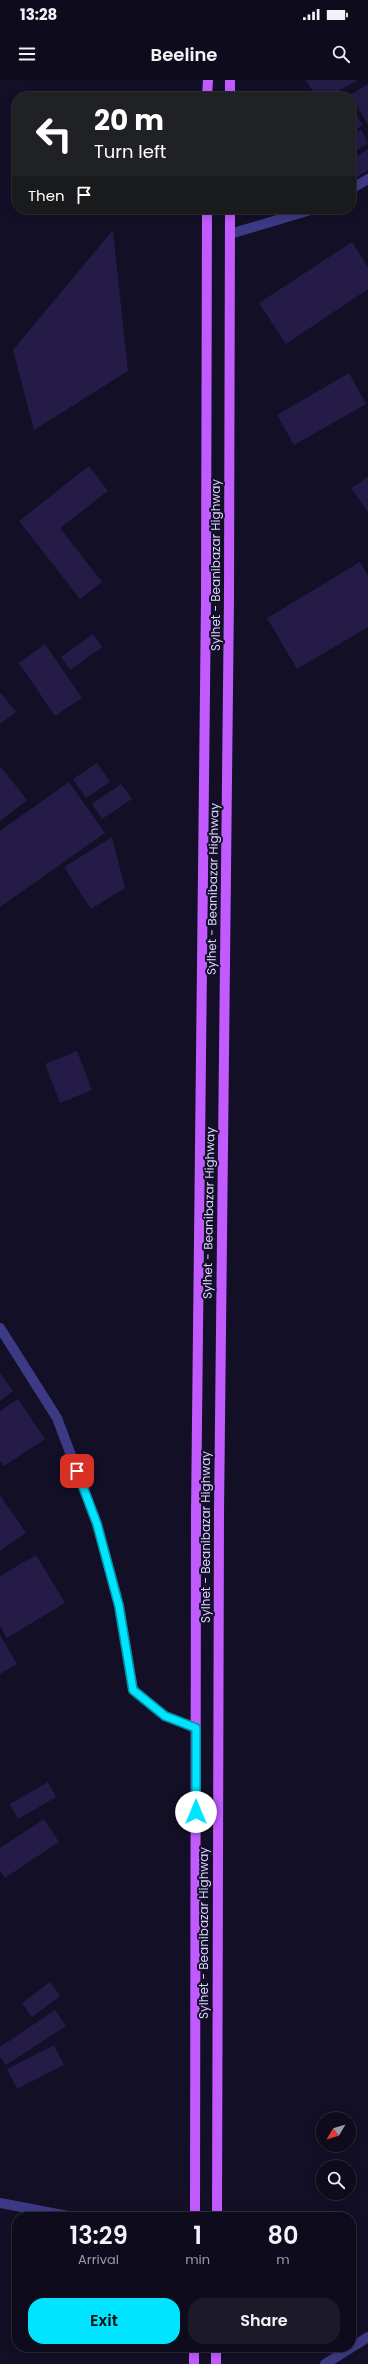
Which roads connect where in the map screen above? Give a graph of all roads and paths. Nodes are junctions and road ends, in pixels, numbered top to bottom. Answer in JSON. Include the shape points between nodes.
{"nodes":[{"id":1,"x":208,"y":80,"type":"edge"},
{"id":2,"x":230,"y":80,"type":"edge"},
{"id":3,"x":208,"y":92,"type":"edge"},
{"id":4,"x":230,"y":92,"type":"edge"},
{"id":5,"x":368,"y":179,"type":"edge"},
{"id":6,"x":356,"y":186,"type":"edge"},
{"id":7,"x":207,"y":214,"type":"edge"},
{"id":8,"x":230,"y":214,"type":"edge"},
{"id":9,"x":297,"y":214,"type":"edge"},
{"id":10,"x":230,"y":234,"type":"junction"},
{"id":11,"x":0,"y":1328,"type":"edge"},
{"id":12,"x":196,"y":1728,"type":"junction"},
{"id":13,"x":0,"y":2203,"type":"edge"},
{"id":14,"x":48,"y":2212,"type":"edge"},
{"id":15,"x":195,"y":2212,"type":"edge"},
{"id":16,"x":216,"y":2212,"type":"edge"},
{"id":17,"x":368,"y":2337,"type":"edge"},
{"id":18,"x":356,"y":2345,"type":"edge"},
{"id":19,"x":194,"y":2352,"type":"edge"},
{"id":20,"x":216,"y":2352,"type":"edge"},
{"id":21,"x":345,"y":2352,"type":"edge"},
{"id":22,"x":194,"y":2364,"type":"edge"},
{"id":23,"x":216,"y":2364,"type":"edge"},
{"id":24,"x":326,"y":2364,"type":"edge"}],
"edges":[{"from":1,"to":3,"type":"main road"},
{"from":2,"to":4,"type":"main road"},
{"from":5,"to":6,"type":"street"},
{"from":7,"to":12,"type":"main road","name":"Sylhet - Beanibazar Highway"},
{"from":8,"to":10,"type":"main road","name":"Sylhet - Beanibazar Highway"},
{"from":9,"to":10,"type":"street"},
{"from":10,"to":16,"type":"main road","name":"Sylhet - Beanibazar Highway"},
{"from":11,"to":12,"type":"street","via":[[57,1418],[97,1524],[119,1606],[133,1690],[165,1716]]},
{"from":12,"to":15,"type":"main road","name":"Sylhet - Beanibazar Highway"},
{"from":13,"to":14,"type":"street"},
{"from":17,"to":18,"type":"street"},
{"from":19,"to":22,"type":"main road"},
{"from":20,"to":23,"type":"main road"},
{"from":21,"to":24,"type":"street"}]}
